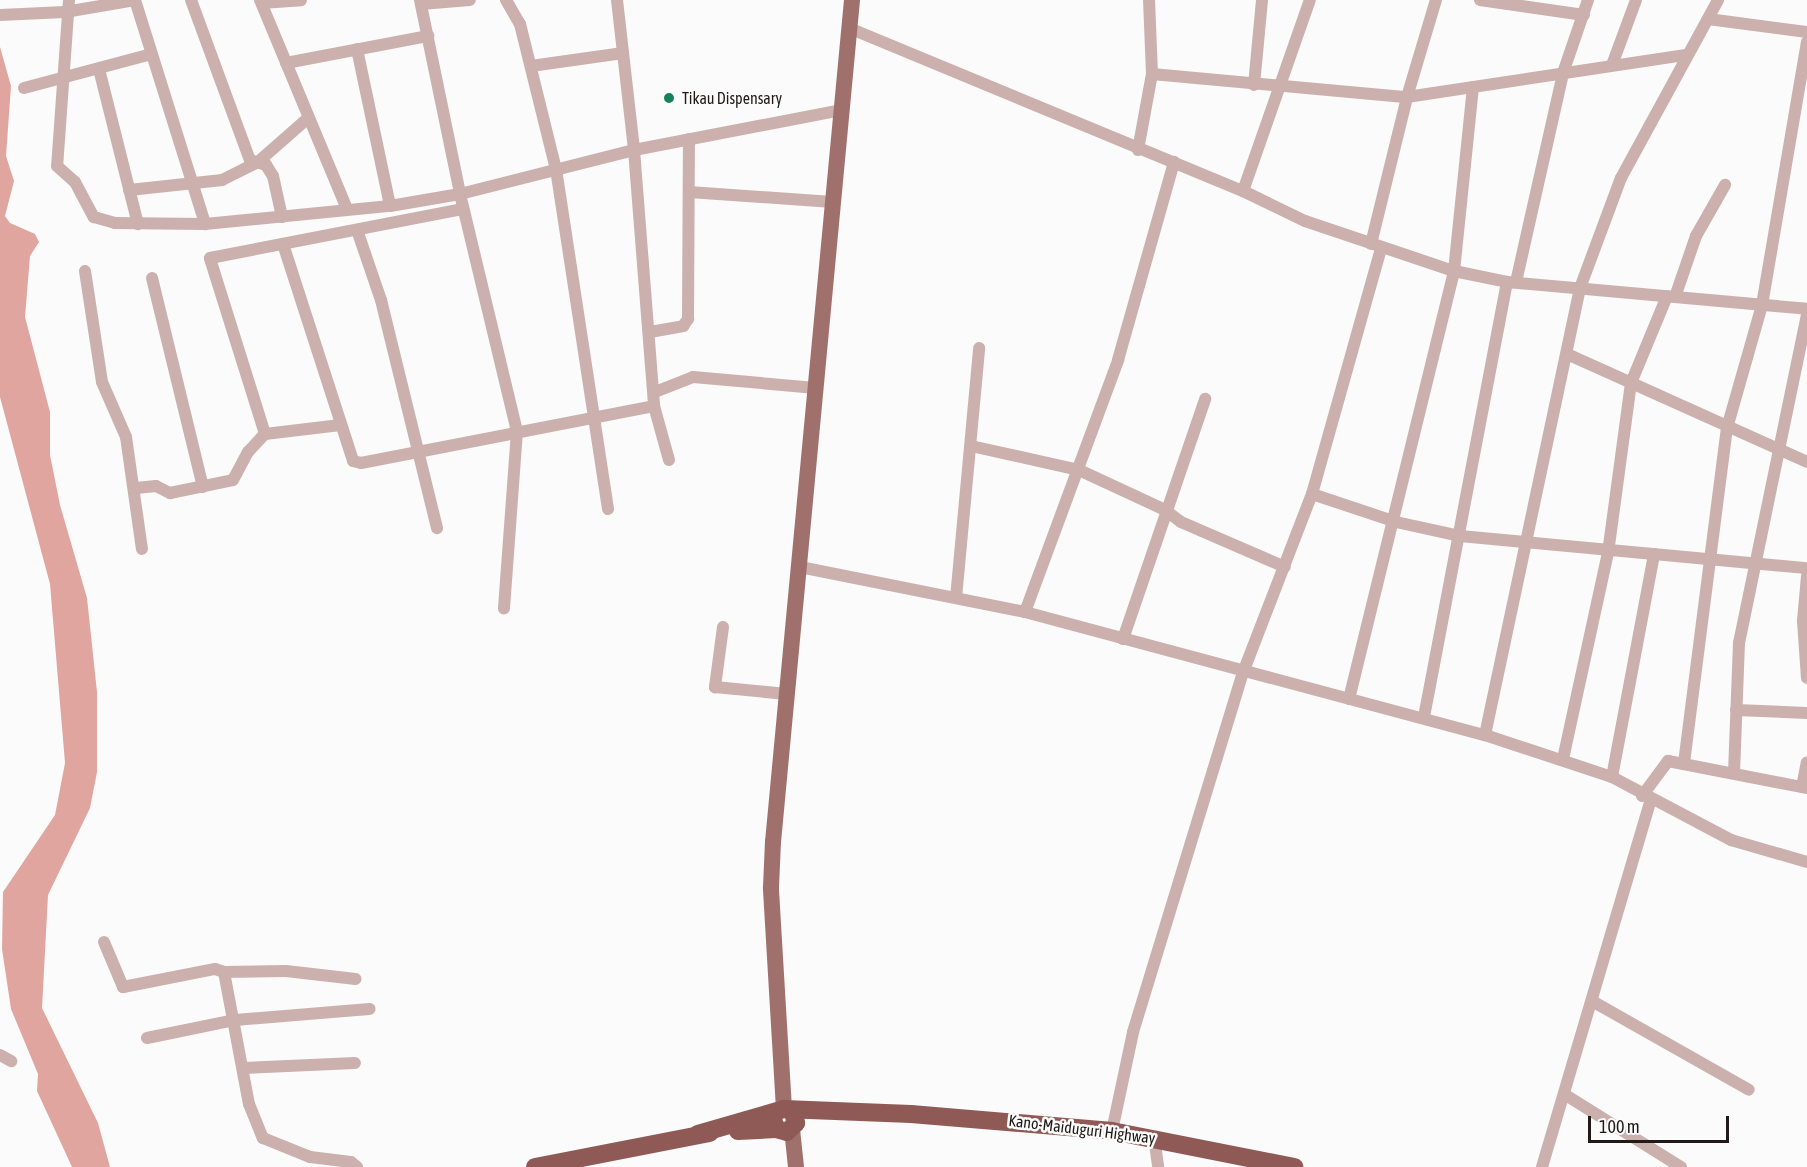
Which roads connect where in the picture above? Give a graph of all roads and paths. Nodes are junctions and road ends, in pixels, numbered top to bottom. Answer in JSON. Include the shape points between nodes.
{"nodes":[{"id":1,"x":69,"y":0,"type":"edge"},
{"id":2,"x":135,"y":0,"type":"edge"},
{"id":3,"x":191,"y":0,"type":"edge"},
{"id":4,"x":301,"y":0,"type":"edge"},
{"id":5,"x":470,"y":0,"type":"edge"},
{"id":6,"x":506,"y":0,"type":"edge"},
{"id":7,"x":617,"y":0,"type":"edge"},
{"id":8,"x":852,"y":0,"type":"edge"},
{"id":9,"x":1149,"y":0,"type":"edge"},
{"id":10,"x":1262,"y":0,"type":"edge"},
{"id":11,"x":1310,"y":0,"type":"edge"},
{"id":12,"x":1436,"y":0,"type":"edge"},
{"id":13,"x":1480,"y":0,"type":"edge"},
{"id":14,"x":1588,"y":0,"type":"edge"},
{"id":15,"x":1636,"y":0,"type":"edge"},
{"id":16,"x":1718,"y":0,"type":"edge"},
{"id":17,"x":261,"y":2,"type":"edge"},
{"id":18,"x":421,"y":2,"type":"edge"},
{"id":19,"x":65,"y":12,"type":"junction"},
{"id":20,"x":0,"y":15,"type":"edge"},
{"id":21,"x":1584,"y":15,"type":"junction"},
{"id":22,"x":1708,"y":19,"type":"junction"},
{"id":23,"x":849,"y":28,"type":"junction"},
{"id":24,"x":1807,"y":32,"type":"edge"},
{"id":25,"x":428,"y":36,"type":"junction"},
{"id":26,"x":1807,"y":42,"type":"edge"},
{"id":27,"x":357,"y":49,"type":"junction"},
{"id":28,"x":623,"y":53,"type":"junction"},
{"id":29,"x":152,"y":54,"type":"junction"},
{"id":30,"x":1686,"y":55,"type":"junction"},
{"id":31,"x":285,"y":63,"type":"junction"},
{"id":32,"x":1612,"y":65,"type":"junction"},
{"id":33,"x":531,"y":66,"type":"junction"},
{"id":34,"x":99,"y":69,"type":"junction"},
{"id":35,"x":1563,"y":73,"type":"junction"},
{"id":36,"x":1152,"y":74,"type":"junction"},
{"id":37,"x":63,"y":79,"type":"junction"},
{"id":38,"x":1254,"y":85,"type":"junction"},
{"id":39,"x":1280,"y":87,"type":"junction"},
{"id":40,"x":1473,"y":87,"type":"junction"},
{"id":41,"x":24,"y":88,"type":"dead end"},
{"id":42,"x":1407,"y":97,"type":"junction"},
{"id":43,"x":842,"y":110,"type":"junction"},
{"id":44,"x":308,"y":118,"type":"junction"},
{"id":45,"x":689,"y":140,"type":"junction"},
{"id":46,"x":634,"y":150,"type":"junction"},
{"id":47,"x":1138,"y":150,"type":"junction"},
{"id":48,"x":258,"y":162,"type":"junction"},
{"id":49,"x":1174,"y":162,"type":"junction"},
{"id":50,"x":556,"y":169,"type":"junction"},
{"id":51,"x":192,"y":182,"type":"junction"},
{"id":52,"x":1725,"y":185,"type":"dead end"},
{"id":53,"x":129,"y":190,"type":"junction"},
{"id":54,"x":1243,"y":190,"type":"junction"},
{"id":55,"x":689,"y":192,"type":"junction"},
{"id":56,"x":460,"y":194,"type":"junction"},
{"id":57,"x":833,"y":202,"type":"junction"},
{"id":58,"x":390,"y":206,"type":"junction"},
{"id":59,"x":347,"y":209,"type":"junction"},
{"id":60,"x":463,"y":209,"type":"junction"},
{"id":61,"x":282,"y":217,"type":"junction"},
{"id":62,"x":205,"y":224,"type":"junction"},
{"id":63,"x":138,"y":225,"type":"junction"},
{"id":64,"x":357,"y":230,"type":"junction"},
{"id":65,"x":283,"y":244,"type":"junction"},
{"id":66,"x":1376,"y":246,"type":"junction"},
{"id":67,"x":85,"y":271,"type":"dead end"},
{"id":68,"x":1454,"y":271,"type":"junction"},
{"id":69,"x":152,"y":278,"type":"dead end"},
{"id":70,"x":1512,"y":282,"type":"junction"},
{"id":71,"x":1580,"y":288,"type":"junction"},
{"id":72,"x":1671,"y":296,"type":"junction"},
{"id":73,"x":1762,"y":305,"type":"junction"},
{"id":74,"x":1807,"y":309,"type":"edge"},
{"id":75,"x":1807,"y":316,"type":"edge"},
{"id":76,"x":650,"y":332,"type":"junction"},
{"id":77,"x":979,"y":348,"type":"dead end"},
{"id":78,"x":1567,"y":354,"type":"junction"},
{"id":79,"x":1631,"y":383,"type":"junction"},
{"id":80,"x":816,"y":388,"type":"junction"},
{"id":81,"x":656,"y":392,"type":"junction"},
{"id":82,"x":1205,"y":399,"type":"dead end"},
{"id":83,"x":654,"y":406,"type":"junction"},
{"id":84,"x":594,"y":417,"type":"junction"},
{"id":85,"x":340,"y":425,"type":"junction"},
{"id":86,"x":1727,"y":428,"type":"junction"},
{"id":87,"x":517,"y":431,"type":"junction"},
{"id":88,"x":265,"y":434,"type":"junction"},
{"id":89,"x":971,"y":446,"type":"junction"},
{"id":90,"x":420,"y":451,"type":"junction"},
{"id":91,"x":1775,"y":451,"type":"junction"},
{"id":92,"x":669,"y":460,"type":"dead end"},
{"id":93,"x":1807,"y":462,"type":"edge"},
{"id":94,"x":1079,"y":470,"type":"junction"},
{"id":95,"x":203,"y":487,"type":"junction"},
{"id":96,"x":136,"y":488,"type":"junction"},
{"id":97,"x":1312,"y":494,"type":"junction"},
{"id":98,"x":608,"y":508,"type":"dead end"},
{"id":99,"x":1165,"y":510,"type":"junction"},
{"id":100,"x":1396,"y":522,"type":"junction"},
{"id":101,"x":437,"y":528,"type":"dead end"},
{"id":102,"x":1460,"y":536,"type":"junction"},
{"id":103,"x":1528,"y":544,"type":"junction"},
{"id":104,"x":142,"y":549,"type":"dead end"},
{"id":105,"x":1608,"y":553,"type":"junction"},
{"id":106,"x":1654,"y":554,"type":"junction"},
{"id":107,"x":1710,"y":556,"type":"junction"},
{"id":108,"x":1755,"y":560,"type":"junction"},
{"id":109,"x":800,"y":567,"type":"junction"},
{"id":110,"x":1285,"y":567,"type":"junction"},
{"id":111,"x":1807,"y":568,"type":"edge"},
{"id":112,"x":1807,"y":576,"type":"edge"},
{"id":113,"x":956,"y":598,"type":"junction"},
{"id":114,"x":504,"y":609,"type":"dead end"},
{"id":115,"x":1025,"y":612,"type":"junction"},
{"id":116,"x":723,"y":627,"type":"dead end"},
{"id":117,"x":1123,"y":639,"type":"junction"},
{"id":118,"x":1244,"y":670,"type":"junction"},
{"id":119,"x":1807,"y":678,"type":"edge"},
{"id":120,"x":787,"y":694,"type":"junction"},
{"id":121,"x":1349,"y":699,"type":"junction"},
{"id":122,"x":1736,"y":710,"type":"junction"},
{"id":123,"x":1807,"y":713,"type":"edge"},
{"id":124,"x":1424,"y":717,"type":"junction"},
{"id":125,"x":1485,"y":735,"type":"junction"},
{"id":126,"x":1563,"y":759,"type":"junction"},
{"id":127,"x":1807,"y":762,"type":"edge"},
{"id":128,"x":1684,"y":763,"type":"junction"},
{"id":129,"x":1734,"y":773,"type":"junction"},
{"id":130,"x":1612,"y":777,"type":"junction"},
{"id":131,"x":1805,"y":787,"type":"edge"},
{"id":132,"x":1647,"y":798,"type":"junction"},
{"id":133,"x":1807,"y":862,"type":"edge"},
{"id":134,"x":104,"y":942,"type":"dead end"},
{"id":135,"x":224,"y":972,"type":"junction"},
{"id":136,"x":356,"y":979,"type":"dead end"},
{"id":137,"x":1592,"y":1001,"type":"junction"},
{"id":138,"x":370,"y":1009,"type":"dead end"},
{"id":139,"x":235,"y":1020,"type":"junction"},
{"id":140,"x":147,"y":1038,"type":"dead end"},
{"id":141,"x":355,"y":1062,"type":"dead end"},
{"id":142,"x":243,"y":1068,"type":"junction"},
{"id":143,"x":1749,"y":1090,"type":"dead end"},
{"id":144,"x":1564,"y":1094,"type":"junction"},
{"id":145,"x":785,"y":1122,"type":"junction"},
{"id":146,"x":1112,"y":1131,"type":"junction"},
{"id":147,"x":1154,"y":1137,"type":"junction"},
{"id":148,"x":357,"y":1167,"type":"edge"},
{"id":149,"x":535,"y":1167,"type":"edge"},
{"id":150,"x":789,"y":1167,"type":"edge"},
{"id":151,"x":796,"y":1167,"type":"edge"},
{"id":152,"x":1158,"y":1167,"type":"edge"},
{"id":153,"x":1294,"y":1167,"type":"edge"},
{"id":154,"x":1542,"y":1167,"type":"edge"},
{"id":155,"x":1681,"y":1167,"type":"edge"}],
"edges":[{"from":1,"to":19,"type":"street"},
{"from":2,"to":19,"type":"street"},
{"from":2,"to":29,"type":"street"},
{"from":3,"to":48,"type":"street","via":[[250,160]]},
{"from":4,"to":17,"type":"street"},
{"from":5,"to":18,"type":"street"},
{"from":6,"to":33,"type":"street","via":[[520,24]]},
{"from":7,"to":28,"type":"street"},
{"from":8,"to":23,"type":"main road"},
{"from":9,"to":36,"type":"street"},
{"from":10,"to":38,"type":"street"},
{"from":11,"to":39,"type":"street"},
{"from":12,"to":42,"type":"street"},
{"from":13,"to":21,"type":"street"},
{"from":14,"to":21,"type":"street"},
{"from":15,"to":32,"type":"street"},
{"from":16,"to":22,"type":"street"},
{"from":17,"to":31,"type":"street"},
{"from":18,"to":25,"type":"street"},
{"from":19,"to":20,"type":"street"},
{"from":19,"to":37,"type":"street"},
{"from":21,"to":35,"type":"street"},
{"from":22,"to":24,"type":"street"},
{"from":22,"to":30,"type":"street"},
{"from":23,"to":43,"type":"main road"},
{"from":23,"to":47,"type":"street"},
{"from":25,"to":27,"type":"street"},
{"from":25,"to":56,"type":"street"},
{"from":26,"to":73,"type":"street"},
{"from":27,"to":31,"type":"street"},
{"from":27,"to":58,"type":"street"},
{"from":28,"to":33,"type":"street"},
{"from":28,"to":46,"type":"street"},
{"from":29,"to":34,"type":"street"},
{"from":29,"to":51,"type":"street"},
{"from":30,"to":32,"type":"street"},
{"from":30,"to":71,"type":"street","via":[[1608,207]]},
{"from":31,"to":44,"type":"street"},
{"from":32,"to":35,"type":"street"},
{"from":33,"to":50,"type":"street"},
{"from":34,"to":37,"type":"street"},
{"from":34,"to":53,"type":"street"},
{"from":35,"to":40,"type":"street"},
{"from":35,"to":70,"type":"street"},
{"from":36,"to":38,"type":"street"},
{"from":36,"to":47,"type":"street"},
{"from":37,"to":41,"type":"street"},
{"from":37,"to":63,"type":"street","via":[[57,166],[75,182],[94,218]]},
{"from":38,"to":39,"type":"street"},
{"from":39,"to":42,"type":"street"},
{"from":39,"to":54,"type":"street"},
{"from":40,"to":42,"type":"street"},
{"from":40,"to":68,"type":"street"},
{"from":42,"to":66,"type":"street"},
{"from":43,"to":45,"type":"street"},
{"from":43,"to":57,"type":"main road"},
{"from":44,"to":48,"type":"street"},
{"from":44,"to":59,"type":"street"},
{"from":45,"to":46,"type":"street"},
{"from":45,"to":55,"type":"street"},
{"from":46,"to":50,"type":"street"},
{"from":46,"to":76,"type":"street"},
{"from":47,"to":49,"type":"street"},
{"from":48,"to":51,"type":"street","via":[[222,180]]},
{"from":48,"to":61,"type":"street","via":[[273,176]]},
{"from":49,"to":54,"type":"street"},
{"from":49,"to":94,"type":"street","via":[[1118,360]]},
{"from":50,"to":56,"type":"street"},
{"from":50,"to":84,"type":"street"},
{"from":51,"to":53,"type":"street"},
{"from":51,"to":62,"type":"street"},
{"from":52,"to":72,"type":"street","via":[[1696,236]]},
{"from":53,"to":63,"type":"street"},
{"from":54,"to":66,"type":"street","via":[[1305,221]]},
{"from":55,"to":57,"type":"street"},
{"from":55,"to":76,"type":"street","via":[[688,319],[683,326]]},
{"from":56,"to":58,"type":"street"},
{"from":56,"to":60,"type":"street"},
{"from":57,"to":80,"type":"main road"},
{"from":58,"to":59,"type":"street"},
{"from":59,"to":61,"type":"street"},
{"from":60,"to":64,"type":"street"},
{"from":60,"to":87,"type":"street"},
{"from":61,"to":62,"type":"street"},
{"from":62,"to":63,"type":"street"},
{"from":64,"to":65,"type":"street"},
{"from":64,"to":90,"type":"street","via":[[381,300]]},
{"from":65,"to":85,"type":"street"},
{"from":65,"to":88,"type":"street","via":[[210,258]]},
{"from":66,"to":68,"type":"street"},
{"from":66,"to":97,"type":"street"},
{"from":67,"to":96,"type":"street","via":[[102,382],[126,437]]},
{"from":68,"to":70,"type":"street"},
{"from":68,"to":100,"type":"street"},
{"from":69,"to":95,"type":"street"},
{"from":70,"to":71,"type":"street"},
{"from":70,"to":102,"type":"street"},
{"from":71,"to":72,"type":"street"},
{"from":71,"to":78,"type":"street"},
{"from":72,"to":73,"type":"street"},
{"from":72,"to":79,"type":"street"},
{"from":73,"to":74,"type":"street"},
{"from":73,"to":86,"type":"street"},
{"from":75,"to":91,"type":"street"},
{"from":76,"to":81,"type":"street"},
{"from":77,"to":89,"type":"street"},
{"from":78,"to":79,"type":"street"},
{"from":78,"to":103,"type":"street"},
{"from":79,"to":86,"type":"street"},
{"from":79,"to":105,"type":"street"},
{"from":80,"to":81,"type":"street","via":[[693,377]]},
{"from":80,"to":109,"type":"main road"},
{"from":81,"to":83,"type":"street"},
{"from":82,"to":99,"type":"street"},
{"from":83,"to":84,"type":"street"},
{"from":83,"to":92,"type":"street"},
{"from":84,"to":87,"type":"street"},
{"from":84,"to":98,"type":"street"},
{"from":85,"to":88,"type":"street"},
{"from":85,"to":90,"type":"street","via":[[353,461]]},
{"from":86,"to":91,"type":"street"},
{"from":86,"to":107,"type":"street"},
{"from":87,"to":90,"type":"street"},
{"from":87,"to":114,"type":"street"},
{"from":88,"to":95,"type":"street","via":[[248,452],[233,480]]},
{"from":89,"to":94,"type":"street"},
{"from":89,"to":113,"type":"street"},
{"from":90,"to":101,"type":"street"},
{"from":91,"to":93,"type":"street"},
{"from":91,"to":108,"type":"street"},
{"from":94,"to":99,"type":"street"},
{"from":94,"to":115,"type":"street"},
{"from":95,"to":96,"type":"street","via":[[170,493],[156,486]]},
{"from":96,"to":104,"type":"street"},
{"from":97,"to":100,"type":"street"},
{"from":97,"to":110,"type":"street"},
{"from":99,"to":110,"type":"street","via":[[1181,522]]},
{"from":99,"to":117,"type":"street"},
{"from":100,"to":102,"type":"street"},
{"from":100,"to":121,"type":"street"},
{"from":102,"to":103,"type":"street"},
{"from":102,"to":124,"type":"street"},
{"from":103,"to":105,"type":"street"},
{"from":103,"to":125,"type":"street"},
{"from":105,"to":106,"type":"street"},
{"from":105,"to":126,"type":"street"},
{"from":106,"to":107,"type":"street"},
{"from":106,"to":130,"type":"street"},
{"from":107,"to":108,"type":"street"},
{"from":107,"to":128,"type":"street"},
{"from":108,"to":111,"type":"street"},
{"from":108,"to":122,"type":"street","via":[[1739,643]]},
{"from":109,"to":113,"type":"street"},
{"from":109,"to":120,"type":"main road"},
{"from":110,"to":118,"type":"street"},
{"from":112,"to":119,"type":"street","via":[[1803,621]]},
{"from":113,"to":115,"type":"street"},
{"from":115,"to":117,"type":"street"},
{"from":116,"to":120,"type":"street","via":[[715,687]]},
{"from":117,"to":118,"type":"street"},
{"from":118,"to":121,"type":"street"},
{"from":118,"to":146,"type":"street","via":[[1133,1032]]},
{"from":120,"to":145,"type":"main road","via":[[771,887]]},
{"from":121,"to":124,"type":"street"},
{"from":122,"to":123,"type":"street"},
{"from":122,"to":129,"type":"street"},
{"from":124,"to":125,"type":"street"},
{"from":125,"to":126,"type":"street"},
{"from":126,"to":130,"type":"street"},
{"from":127,"to":131,"type":"street"},
{"from":128,"to":129,"type":"street"},
{"from":128,"to":132,"type":"street","via":[[1661,764]]},
{"from":129,"to":131,"type":"street"},
{"from":130,"to":132,"type":"street"},
{"from":132,"to":133,"type":"street","via":[[1731,840]]},
{"from":132,"to":137,"type":"street"},
{"from":134,"to":135,"type":"street","via":[[123,987],[215,969]]},
{"from":135,"to":136,"type":"street","via":[[286,971]]},
{"from":135,"to":139,"type":"street"},
{"from":137,"to":143,"type":"street"},
{"from":137,"to":144,"type":"street"},
{"from":138,"to":139,"type":"street"},
{"from":139,"to":140,"type":"street"},
{"from":139,"to":142,"type":"street"},
{"from":141,"to":142,"type":"street"},
{"from":142,"to":148,"type":"street","via":[[249,1104],[263,1138],[310,1157],[351,1162]]},
{"from":144,"to":154,"type":"street"},
{"from":144,"to":155,"type":"street"},
{"from":145,"to":146,"type":"highway","name":"Kano-Maiduguri Highway","via":[[867,1116],[975,1118]]},
{"from":145,"to":149,"type":"highway","name":"Kano-Maiduguri Highway","via":[[698,1134]]},
{"from":145,"to":150,"type":"main road"},
{"from":145,"to":151,"type":"main road"},
{"from":146,"to":147,"type":"highway","name":"Kano-Maiduguri Highway"},
{"from":147,"to":152,"type":"street"},
{"from":147,"to":153,"type":"highway","name":"Kano-Maiduguri Highway"}]}
